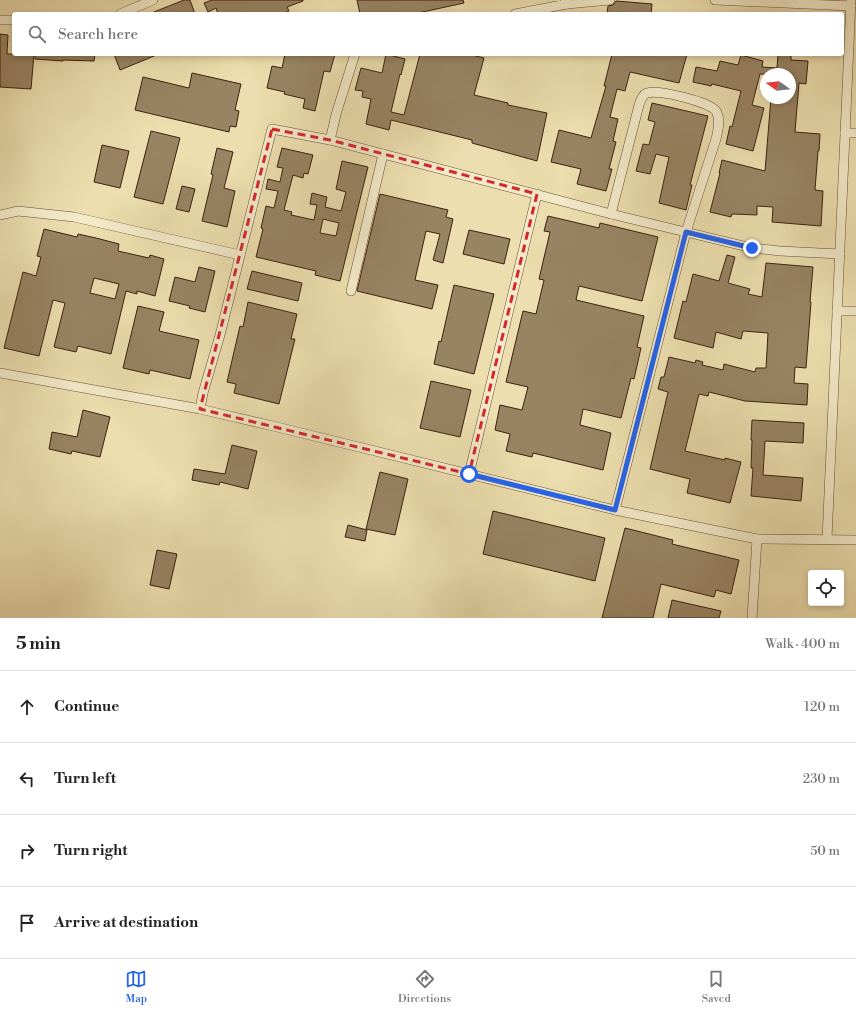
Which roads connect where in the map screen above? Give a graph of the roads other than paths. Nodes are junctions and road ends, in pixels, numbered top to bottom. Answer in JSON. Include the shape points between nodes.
{"nodes":[{"id":1,"x":153,"y":0,"type":"edge"},
{"id":2,"x":610,"y":0,"type":"edge"},
{"id":3,"x":715,"y":0,"type":"edge"},
{"id":4,"x":566,"y":2,"type":"edge"},
{"id":5,"x":851,"y":3,"type":"edge"},
{"id":6,"x":125,"y":12,"type":"edge"},
{"id":7,"x":524,"y":12,"type":"edge"},
{"id":8,"x":0,"y":20,"type":"edge"},
{"id":9,"x":12,"y":20,"type":"edge"},
{"id":10,"x":354,"y":56,"type":"edge"},
{"id":11,"x":845,"y":133,"type":"junction"},
{"id":12,"x":856,"y":134,"type":"edge"},
{"id":13,"x":330,"y":140,"type":"junction"},
{"id":14,"x":383,"y":154,"type":"junction"},
{"id":15,"x":537,"y":194,"type":"junction"},
{"id":16,"x":611,"y":214,"type":"junction"},
{"id":17,"x":0,"y":215,"type":"edge"},
{"id":18,"x":686,"y":232,"type":"junction"},
{"id":19,"x":840,"y":254,"type":"junction"},
{"id":20,"x":240,"y":255,"type":"junction"},
{"id":21,"x":351,"y":291,"type":"dead end"},
{"id":22,"x":837,"y":311,"type":"junction"},
{"id":23,"x":856,"y":311,"type":"edge"},
{"id":24,"x":0,"y":373,"type":"edge"},
{"id":25,"x":200,"y":409,"type":"junction"},
{"id":26,"x":469,"y":474,"type":"junction"},
{"id":27,"x":615,"y":510,"type":"junction"},
{"id":28,"x":757,"y":538,"type":"junction"},
{"id":29,"x":827,"y":539,"type":"junction"},
{"id":30,"x":856,"y":540,"type":"edge"},
{"id":31,"x":752,"y":618,"type":"edge"}],
"edges":[{"from":1,"to":6,"type":"street"},
{"from":2,"to":4,"type":"street"},
{"from":3,"to":5,"type":"street"},
{"from":4,"to":7,"type":"street"},
{"from":5,"to":11,"type":"street"},
{"from":8,"to":9,"type":"street"},
{"from":10,"to":13,"type":"street"},
{"from":11,"to":12,"type":"street"},
{"from":11,"to":19,"type":"street"},
{"from":13,"to":14,"type":"street"},
{"from":13,"to":20,"type":"street","via":[[272,129]]},
{"from":14,"to":15,"type":"street"},
{"from":14,"to":21,"type":"street"},
{"from":15,"to":16,"type":"street"},
{"from":15,"to":26,"type":"street"},
{"from":16,"to":18,"type":"street"},
{"from":16,"to":18,"type":"street","via":[[642,96],[648,92],[672,94],[710,106],[718,115],[716,139]]},
{"from":17,"to":20,"type":"street","via":[[18,211],[74,217]]},
{"from":18,"to":19,"type":"street","via":[[752,248]]},
{"from":18,"to":27,"type":"street"},
{"from":19,"to":22,"type":"street"},
{"from":20,"to":25,"type":"street"},
{"from":22,"to":23,"type":"street"},
{"from":22,"to":29,"type":"street"},
{"from":24,"to":25,"type":"street"},
{"from":25,"to":26,"type":"street"},
{"from":26,"to":27,"type":"street"},
{"from":27,"to":28,"type":"street"},
{"from":28,"to":29,"type":"street"},
{"from":28,"to":31,"type":"street"},
{"from":29,"to":30,"type":"street"}]}
